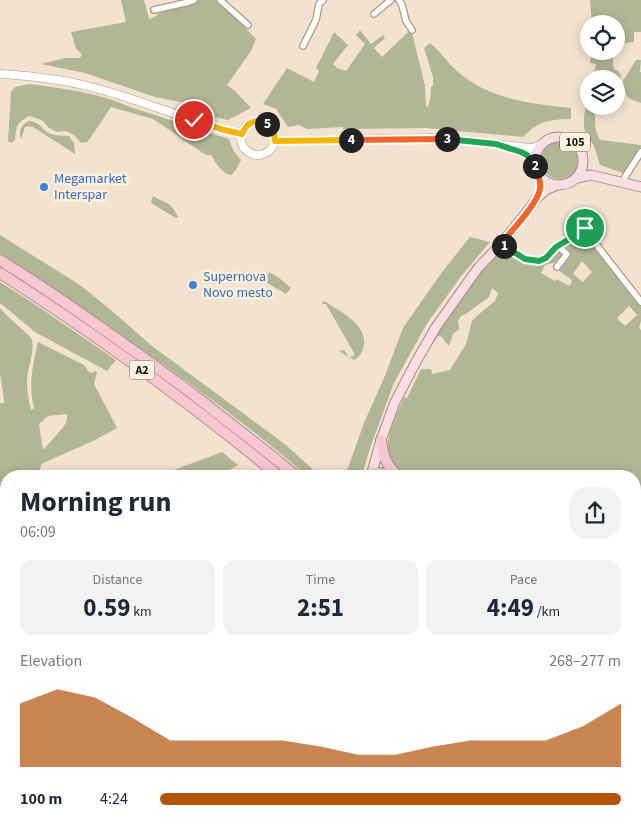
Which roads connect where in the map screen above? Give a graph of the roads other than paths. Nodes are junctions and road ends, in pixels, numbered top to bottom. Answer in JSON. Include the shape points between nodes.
{"nodes":[{"id":1,"x":194,"y":0,"type":"edge"},
{"id":2,"x":220,"y":0,"type":"edge"},
{"id":3,"x":323,"y":0,"type":"edge"},
{"id":4,"x":391,"y":0,"type":"edge"},
{"id":5,"x":399,"y":0,"type":"edge"},
{"id":6,"x":154,"y":10,"type":"dead end"},
{"id":7,"x":374,"y":14,"type":"dead end"},
{"id":8,"x":248,"y":25,"type":"dead end"},
{"id":9,"x":412,"y":30,"type":"dead end"},
{"id":10,"x":303,"y":46,"type":"dead end"},
{"id":11,"x":0,"y":74,"type":"edge"},
{"id":12,"x":242,"y":134,"type":"junction"},
{"id":13,"x":275,"y":141,"type":"junction"},
{"id":14,"x":496,"y":144,"type":"junction"},
{"id":15,"x":540,"y":145,"type":"junction"},
{"id":16,"x":641,"y":152,"type":"edge"},
{"id":17,"x":583,"y":156,"type":"junction"},
{"id":18,"x":537,"y":170,"type":"junction"},
{"id":19,"x":577,"y":178,"type":"junction"},
{"id":20,"x":623,"y":179,"type":"junction"},
{"id":21,"x":557,"y":185,"type":"junction"},
{"id":22,"x":641,"y":187,"type":"edge"},
{"id":23,"x":537,"y":198,"type":"junction"},
{"id":24,"x":501,"y":244,"type":"junction"},
{"id":25,"x":560,"y":245,"type":"junction"},
{"id":26,"x":0,"y":260,"type":"edge"},
{"id":27,"x":557,"y":267,"type":"dead end"},
{"id":28,"x":0,"y":273,"type":"edge"},
{"id":29,"x":641,"y":302,"type":"edge"},
{"id":30,"x":381,"y":440,"type":"junction"},
{"id":31,"x":272,"y":470,"type":"edge"},
{"id":32,"x":289,"y":470,"type":"edge"},
{"id":33,"x":374,"y":470,"type":"edge"},
{"id":34,"x":391,"y":470,"type":"edge"}],
"edges":[{"from":1,"to":6,"type":"street"},
{"from":2,"to":8,"type":"street"},
{"from":3,"to":10,"type":"street"},
{"from":4,"to":7,"type":"street"},
{"from":5,"to":9,"type":"street"},
{"from":11,"to":12,"type":"main road","via":[[32,76],[101,89]]},
{"from":12,"to":13,"type":"main road","via":[[248,124],[264,122],[273,130]]},
{"from":12,"to":13,"type":"main road","via":[[245,148],[253,154],[269,150]]},
{"from":13,"to":14,"type":"main road","via":[[430,138]]},
{"from":14,"to":15,"type":"main road","via":[[529,148]]},
{"from":14,"to":18,"type":"main road","via":[[527,155]]},
{"from":15,"to":17,"type":"main road","number":"105","via":[[553,137],[569,138]]},
{"from":15,"to":18,"type":"main road","number":"105","via":[[535,159]]},
{"from":16,"to":20,"type":"street"},
{"from":17,"to":19,"type":"main road","number":"105","via":[[584,164]]},
{"from":17,"to":20,"type":"main road","number":"105","via":[[596,171]]},
{"from":18,"to":21,"type":"main road","via":[[544,180]]},
{"from":18,"to":23,"type":"main road","number":"105","via":[[540,189]]},
{"from":19,"to":20,"type":"main road","number":"105","via":[[590,175]]},
{"from":19,"to":21,"type":"main road","number":"105"},
{"from":20,"to":22,"type":"main road","number":"105"},
{"from":21,"to":23,"type":"main road","number":"105"},
{"from":23,"to":24,"type":"main road","number":"105"},
{"from":24,"to":25,"type":"street","via":[[525,259],[539,261]]},
{"from":24,"to":30,"type":"main road","number":"105","via":[[478,268],[436,327],[402,386]]},
{"from":25,"to":27,"type":"street","via":[[567,254]]},
{"from":25,"to":29,"type":"street","via":[[585,228],[589,230],[598,247]]},
{"from":26,"to":32,"type":"highway","number":"A2","via":[[154,365]]},
{"from":28,"to":31,"type":"highway","number":"A2","via":[[148,374]]},
{"from":30,"to":33,"type":"main road","number":"105"},
{"from":30,"to":34,"type":"highway","via":[[385,460]]}]}
